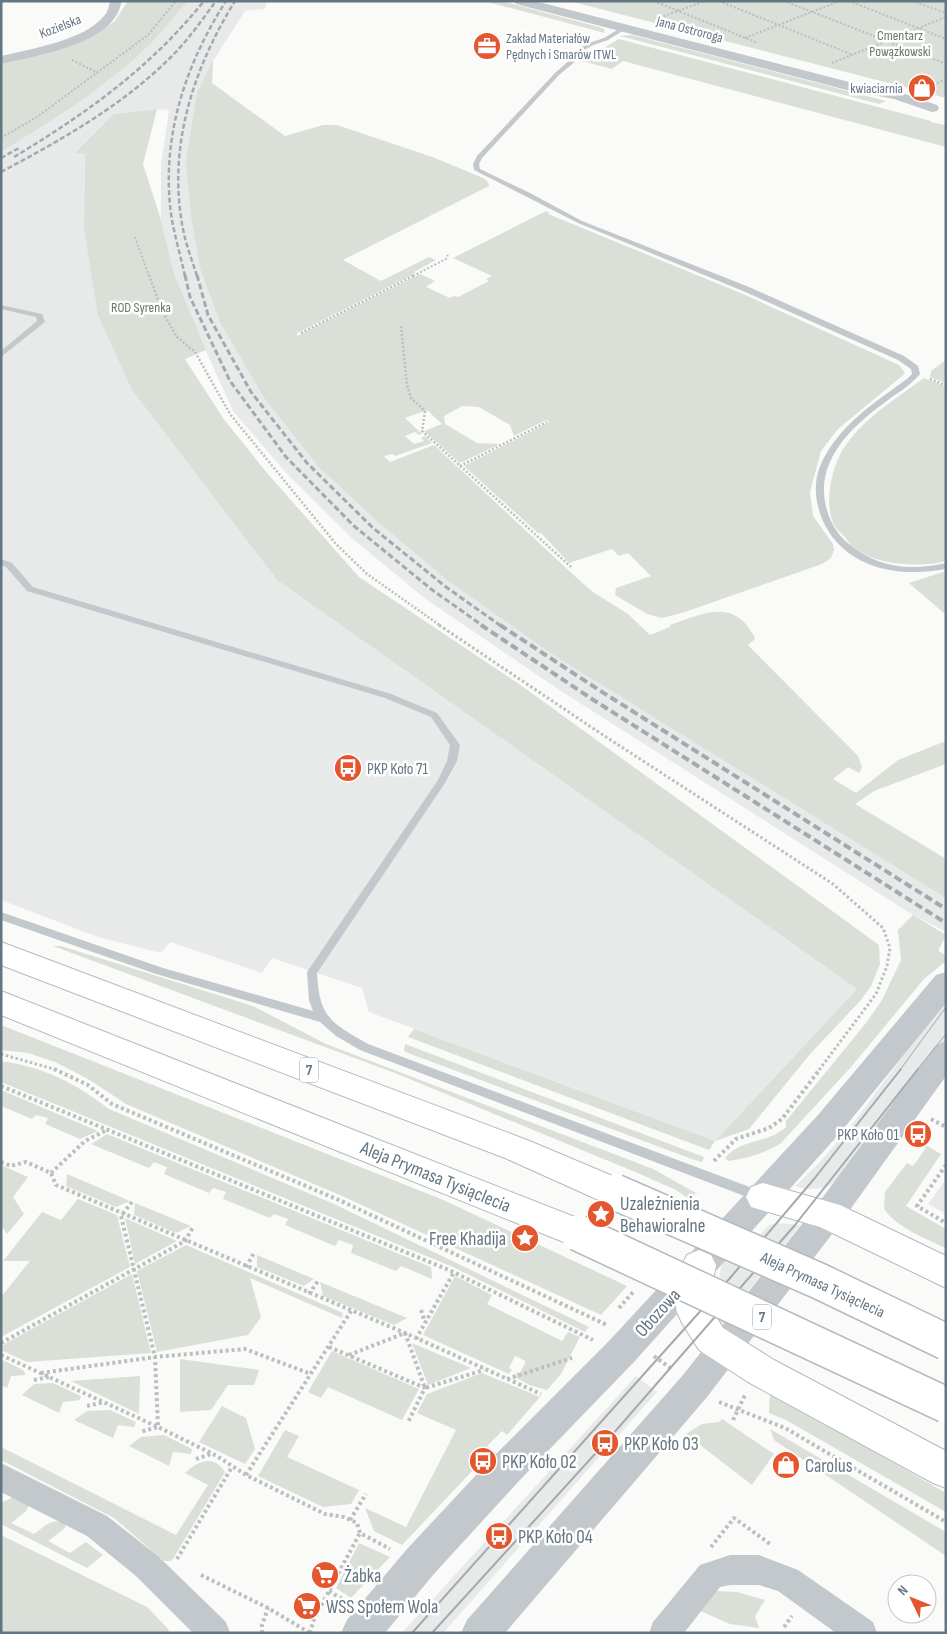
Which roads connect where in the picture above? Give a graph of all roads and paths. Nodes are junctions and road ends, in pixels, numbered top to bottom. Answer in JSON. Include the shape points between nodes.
{"nodes":[{"id":1,"x":116,"y":1,"type":"edge"},
{"id":2,"x":176,"y":1,"type":"edge"},
{"id":3,"x":520,"y":1,"type":"edge"},
{"id":4,"x":654,"y":1,"type":"edge"},
{"id":5,"x":705,"y":1,"type":"edge"},
{"id":6,"x":719,"y":1,"type":"edge"},
{"id":7,"x":784,"y":1,"type":"edge"},
{"id":8,"x":840,"y":1,"type":"edge"},
{"id":9,"x":849,"y":1,"type":"edge"},
{"id":10,"x":912,"y":1,"type":"edge"},
{"id":11,"x":678,"y":11,"type":"junction"},
{"id":12,"x":812,"y":12,"type":"junction"},
{"id":13,"x":946,"y":13,"type":"edge"},
{"id":14,"x":946,"y":17,"type":"edge"},
{"id":15,"x":656,"y":19,"type":"dead end"},
{"id":16,"x":779,"y":25,"type":"junction"},
{"id":17,"x":624,"y":28,"type":"junction"},
{"id":18,"x":918,"y":28,"type":"junction"},
{"id":19,"x":744,"y":38,"type":"junction"},
{"id":20,"x":946,"y":39,"type":"edge"},
{"id":21,"x":886,"y":41,"type":"junction"},
{"id":22,"x":760,"y":44,"type":"dead end"},
{"id":23,"x":853,"y":54,"type":"junction"},
{"id":24,"x":1,"y":60,"type":"edge"},
{"id":25,"x":946,"y":64,"type":"edge"},
{"id":26,"x":842,"y":66,"type":"dead end"},
{"id":27,"x":946,"y":79,"type":"edge"},
{"id":28,"x":920,"y":91,"type":"dead end"},
{"id":29,"x":946,"y":112,"type":"edge"},
{"id":30,"x":1,"y":138,"type":"edge"},
{"id":31,"x":135,"y":237,"type":"dead end"},
{"id":32,"x":448,"y":256,"type":"dead end"},
{"id":33,"x":1,"y":307,"type":"edge"},
{"id":34,"x":401,"y":326,"type":"dead end"},
{"id":35,"x":301,"y":333,"type":"dead end"},
{"id":36,"x":1,"y":355,"type":"edge"},
{"id":37,"x":546,"y":422,"type":"dead end"},
{"id":38,"x":460,"y":466,"type":"junction"},
{"id":39,"x":1,"y":562,"type":"edge"},
{"id":40,"x":571,"y":566,"type":"dead end"},
{"id":41,"x":946,"y":566,"type":"edge"},
{"id":42,"x":1,"y":916,"type":"edge"},
{"id":43,"x":1,"y":953,"type":"edge"},
{"id":44,"x":946,"y":982,"type":"edge"},
{"id":45,"x":1,"y":1002,"type":"edge"},
{"id":46,"x":322,"y":1018,"type":"junction"},
{"id":47,"x":946,"y":1053,"type":"edge"},
{"id":48,"x":1,"y":1054,"type":"edge"},
{"id":49,"x":1,"y":1086,"type":"edge"},
{"id":50,"x":929,"y":1119,"type":"dead end"},
{"id":51,"x":946,"y":1127,"type":"edge"},
{"id":52,"x":107,"y":1130,"type":"junction"},
{"id":53,"x":1,"y":1162,"type":"edge"},
{"id":54,"x":946,"y":1165,"type":"edge"},
{"id":55,"x":51,"y":1173,"type":"junction"},
{"id":56,"x":703,"y":1176,"type":"junction"},
{"id":57,"x":763,"y":1196,"type":"junction"},
{"id":58,"x":132,"y":1202,"type":"dead end"},
{"id":59,"x":123,"y":1213,"type":"junction"},
{"id":60,"x":828,"y":1215,"type":"junction"},
{"id":61,"x":946,"y":1222,"type":"edge"},
{"id":62,"x":193,"y":1227,"type":"dead end"},
{"id":63,"x":185,"y":1241,"type":"junction"},
{"id":64,"x":254,"y":1253,"type":"dead end"},
{"id":65,"x":700,"y":1265,"type":"junction"},
{"id":66,"x":246,"y":1267,"type":"junction"},
{"id":67,"x":134,"y":1270,"type":"junction"},
{"id":68,"x":454,"y":1272,"type":"junction"},
{"id":69,"x":946,"y":1273,"type":"edge"},
{"id":70,"x":318,"y":1281,"type":"dead end"},
{"id":71,"x":635,"y":1289,"type":"dead end"},
{"id":72,"x":310,"y":1294,"type":"junction"},
{"id":73,"x":421,"y":1310,"type":"dead end"},
{"id":74,"x":351,"y":1311,"type":"junction"},
{"id":75,"x":425,"y":1322,"type":"junction"},
{"id":76,"x":614,"y":1324,"type":"junction"},
{"id":77,"x":405,"y":1334,"type":"junction"},
{"id":78,"x":598,"y":1335,"type":"dead end"},
{"id":79,"x":416,"y":1339,"type":"junction"},
{"id":80,"x":946,"y":1342,"type":"edge"},
{"id":81,"x":1,"y":1343,"type":"edge"},
{"id":82,"x":328,"y":1346,"type":"junction"},
{"id":83,"x":724,"y":1349,"type":"junction"},
{"id":84,"x":1,"y":1354,"type":"edge"},
{"id":85,"x":348,"y":1355,"type":"junction"},
{"id":86,"x":155,"y":1357,"type":"junction"},
{"id":87,"x":575,"y":1357,"type":"dead end"},
{"id":88,"x":484,"y":1370,"type":"junction"},
{"id":89,"x":40,"y":1373,"type":"junction"},
{"id":90,"x":311,"y":1374,"type":"junction"},
{"id":91,"x":50,"y":1377,"type":"junction"},
{"id":92,"x":506,"y":1379,"type":"junction"},
{"id":93,"x":34,"y":1380,"type":"dead end"},
{"id":94,"x":695,"y":1386,"type":"junction"},
{"id":95,"x":425,"y":1388,"type":"junction"},
{"id":96,"x":749,"y":1388,"type":"dead end"},
{"id":97,"x":548,"y":1397,"type":"dead end"},
{"id":98,"x":104,"y":1402,"type":"junction"},
{"id":99,"x":946,"y":1405,"type":"edge"},
{"id":100,"x":87,"y":1406,"type":"dead end"},
{"id":101,"x":738,"y":1410,"type":"junction"},
{"id":102,"x":733,"y":1420,"type":"dead end"},
{"id":103,"x":408,"y":1422,"type":"dead end"},
{"id":104,"x":158,"y":1426,"type":"junction"},
{"id":105,"x":140,"y":1432,"type":"dead end"},
{"id":106,"x":212,"y":1454,"type":"junction"},
{"id":107,"x":196,"y":1459,"type":"dead end"},
{"id":108,"x":232,"y":1468,"type":"junction"},
{"id":109,"x":946,"y":1471,"type":"edge"},
{"id":110,"x":246,"y":1475,"type":"junction"},
{"id":111,"x":1,"y":1477,"type":"edge"},
{"id":112,"x":366,"y":1494,"type":"dead end"},
{"id":113,"x":350,"y":1520,"type":"junction"},
{"id":114,"x":946,"y":1522,"type":"edge"},
{"id":115,"x":360,"y":1533,"type":"junction"},
{"id":116,"x":392,"y":1550,"type":"dead end"},
{"id":117,"x":201,"y":1575,"type":"dead end"},
{"id":118,"x":163,"y":1582,"type":"junction"},
{"id":119,"x":329,"y":1591,"type":"junction"},
{"id":120,"x":268,"y":1608,"type":"junction"},
{"id":121,"x":356,"y":1619,"type":"edge"},
{"id":122,"x":215,"y":1633,"type":"edge"},
{"id":123,"x":262,"y":1633,"type":"edge"},
{"id":124,"x":310,"y":1633,"type":"edge"},
{"id":125,"x":480,"y":1633,"type":"edge"},
{"id":126,"x":664,"y":1633,"type":"edge"},
{"id":127,"x":862,"y":1633,"type":"edge"}],
"edges":[{"from":1,"to":24,"type":"street","name":"Kozielska","via":[[106,21],[75,39]]},
{"from":2,"to":30,"type":"path","via":[[148,35],[37,117]]},
{"from":3,"to":17,"type":"street","name":"Jana Ostroroga"},
{"from":4,"to":11,"type":"path"},
{"from":5,"to":11,"type":"path"},
{"from":6,"to":16,"type":"path"},
{"from":7,"to":12,"type":"path"},
{"from":8,"to":12,"type":"path"},
{"from":9,"to":18,"type":"path"},
{"from":10,"to":13,"type":"path"},
{"from":11,"to":15,"type":"path"},
{"from":11,"to":19,"type":"path"},
{"from":12,"to":16,"type":"path"},
{"from":12,"to":21,"type":"path"},
{"from":14,"to":18,"type":"path"},
{"from":16,"to":19,"type":"path"},
{"from":16,"to":23,"type":"path"},
{"from":17,"to":29,"type":"street","name":"Jana Ostroroga"},
{"from":17,"to":41,"type":"lane","via":[[578,51],[575,58],[479,158],[477,170],[580,222],[746,289],[901,358],[915,368],[916,374],[910,381],[861,417],[840,438],[822,476],[820,502],[831,532],[844,548],[855,555],[881,565],[909,570]]},
{"from":18,"to":20,"type":"path"},
{"from":18,"to":21,"type":"path"},
{"from":19,"to":22,"type":"path"},
{"from":21,"to":23,"type":"path"},
{"from":21,"to":25,"type":"path"},
{"from":23,"to":26,"type":"path","via":[[832,63]]},
{"from":27,"to":28,"type":"path"},
{"from":31,"to":56,"type":"path","via":[[162,311],[177,337],[195,352],[230,414],[336,544],[367,574],[611,740],[833,884],[883,928],[890,948],[876,994],[782,1119],[774,1127],[744,1135],[730,1145]]},
{"from":32,"to":35,"type":"path"},
{"from":33,"to":36,"type":"lane","via":[[39,316],[41,322]]},
{"from":34,"to":38,"type":"path","via":[[407,385],[411,398],[425,411],[422,431]]},
{"from":37,"to":38,"type":"path"},
{"from":38,"to":40,"type":"path"},
{"from":39,"to":46,"type":"lane","via":[[9,565],[30,589],[388,696],[434,715],[455,745],[452,761],[442,781],[312,972],[314,1002]]},
{"from":42,"to":46,"type":"lane","via":[[74,944],[266,1004]]},
{"from":43,"to":80,"type":"main road","name":"Aleja Prymasa Tysiąclecia","number":"7","bridge":true,"via":[[516,1149],[819,1281]]},
{"from":44,"to":57,"type":"street","name":"Obozowa","via":[[829,1124]]},
{"from":45,"to":99,"type":"main road","name":"Aleja Prymasa Tysiąclecia","number":"7","bridge":true,"via":[[578,1233]]},
{"from":46,"to":56,"type":"lane","via":[[341,1035],[364,1047]]},
{"from":47,"to":60,"type":"street"},
{"from":48,"to":76,"type":"path","via":[[50,1067],[88,1085],[112,1104],[339,1200]]},
{"from":49,"to":52,"type":"path"},
{"from":50,"to":51,"type":"path"},
{"from":52,"to":55,"type":"path","via":[[85,1141]]},
{"from":52,"to":68,"type":"path"},
{"from":53,"to":55,"type":"path","via":[[11,1166],[26,1162]]},
{"from":54,"to":61,"type":"path","via":[[917,1206]]},
{"from":55,"to":59,"type":"path","via":[[54,1187]]},
{"from":56,"to":57,"type":"lane"},
{"from":57,"to":60,"type":"main road"},
{"from":57,"to":65,"type":"street","name":"Obozowa"},
{"from":58,"to":59,"type":"path"},
{"from":59,"to":63,"type":"path"},
{"from":59,"to":67,"type":"path","via":[[121,1216]]},
{"from":60,"to":69,"type":"main road"},
{"from":60,"to":83,"type":"street"},
{"from":62,"to":63,"type":"path"},
{"from":63,"to":66,"type":"path"},
{"from":63,"to":67,"type":"path"},
{"from":64,"to":66,"type":"path"},
{"from":65,"to":76,"type":"street","name":"Obozowa"},
{"from":65,"to":83,"type":"main road","via":[[692,1300],[694,1312]]},
{"from":66,"to":72,"type":"path"},
{"from":67,"to":81,"type":"path"},
{"from":67,"to":86,"type":"path"},
{"from":68,"to":75,"type":"path"},
{"from":68,"to":78,"type":"path","via":[[594,1340]]},
{"from":70,"to":72,"type":"path"},
{"from":71,"to":76,"type":"path"},
{"from":72,"to":74,"type":"path"},
{"from":73,"to":75,"type":"path"},
{"from":74,"to":77,"type":"path"},
{"from":74,"to":82,"type":"path"},
{"from":75,"to":79,"type":"path"},
{"from":76,"to":94,"type":"path"},
{"from":76,"to":121,"type":"street","name":"Obozowa","via":[[505,1470],[414,1569]]},
{"from":77,"to":79,"type":"path"},
{"from":77,"to":85,"type":"path"},
{"from":77,"to":95,"type":"path"},
{"from":79,"to":88,"type":"path"},
{"from":82,"to":85,"type":"path"},
{"from":82,"to":90,"type":"path"},
{"from":83,"to":94,"type":"street"},
{"from":83,"to":109,"type":"main road"},
{"from":84,"to":89,"type":"path"},
{"from":85,"to":95,"type":"path"},
{"from":86,"to":89,"type":"path"},
{"from":86,"to":90,"type":"path","via":[[245,1349]]},
{"from":86,"to":104,"type":"path"},
{"from":87,"to":92,"type":"path"},
{"from":88,"to":92,"type":"path"},
{"from":88,"to":95,"type":"path"},
{"from":89,"to":91,"type":"path"},
{"from":90,"to":110,"type":"path"},
{"from":91,"to":93,"type":"path"},
{"from":91,"to":98,"type":"path"},
{"from":92,"to":97,"type":"path"},
{"from":94,"to":101,"type":"path"},
{"from":94,"to":125,"type":"street"},
{"from":95,"to":103,"type":"path"},
{"from":96,"to":101,"type":"path"},
{"from":98,"to":100,"type":"path"},
{"from":98,"to":104,"type":"path"},
{"from":101,"to":102,"type":"path"},
{"from":101,"to":114,"type":"path","via":[[784,1428]]},
{"from":104,"to":105,"type":"path"},
{"from":104,"to":106,"type":"path"},
{"from":106,"to":107,"type":"path"},
{"from":106,"to":108,"type":"path"},
{"from":108,"to":110,"type":"path"},
{"from":108,"to":118,"type":"path"},
{"from":110,"to":113,"type":"path","via":[[326,1514]]},
{"from":111,"to":118,"type":"street","via":[[97,1526]]},
{"from":112,"to":113,"type":"path"},
{"from":113,"to":115,"type":"path","via":[[357,1523]]},
{"from":115,"to":116,"type":"path"},
{"from":115,"to":119,"type":"path"},
{"from":117,"to":120,"type":"path"},
{"from":118,"to":122,"type":"street"},
{"from":119,"to":121,"type":"path"},
{"from":119,"to":124,"type":"path"},
{"from":120,"to":123,"type":"path"},
{"from":120,"to":124,"type":"path"},
{"from":126,"to":127,"type":"street","via":[[711,1575],[730,1570],[759,1570],[787,1580]]}]}
